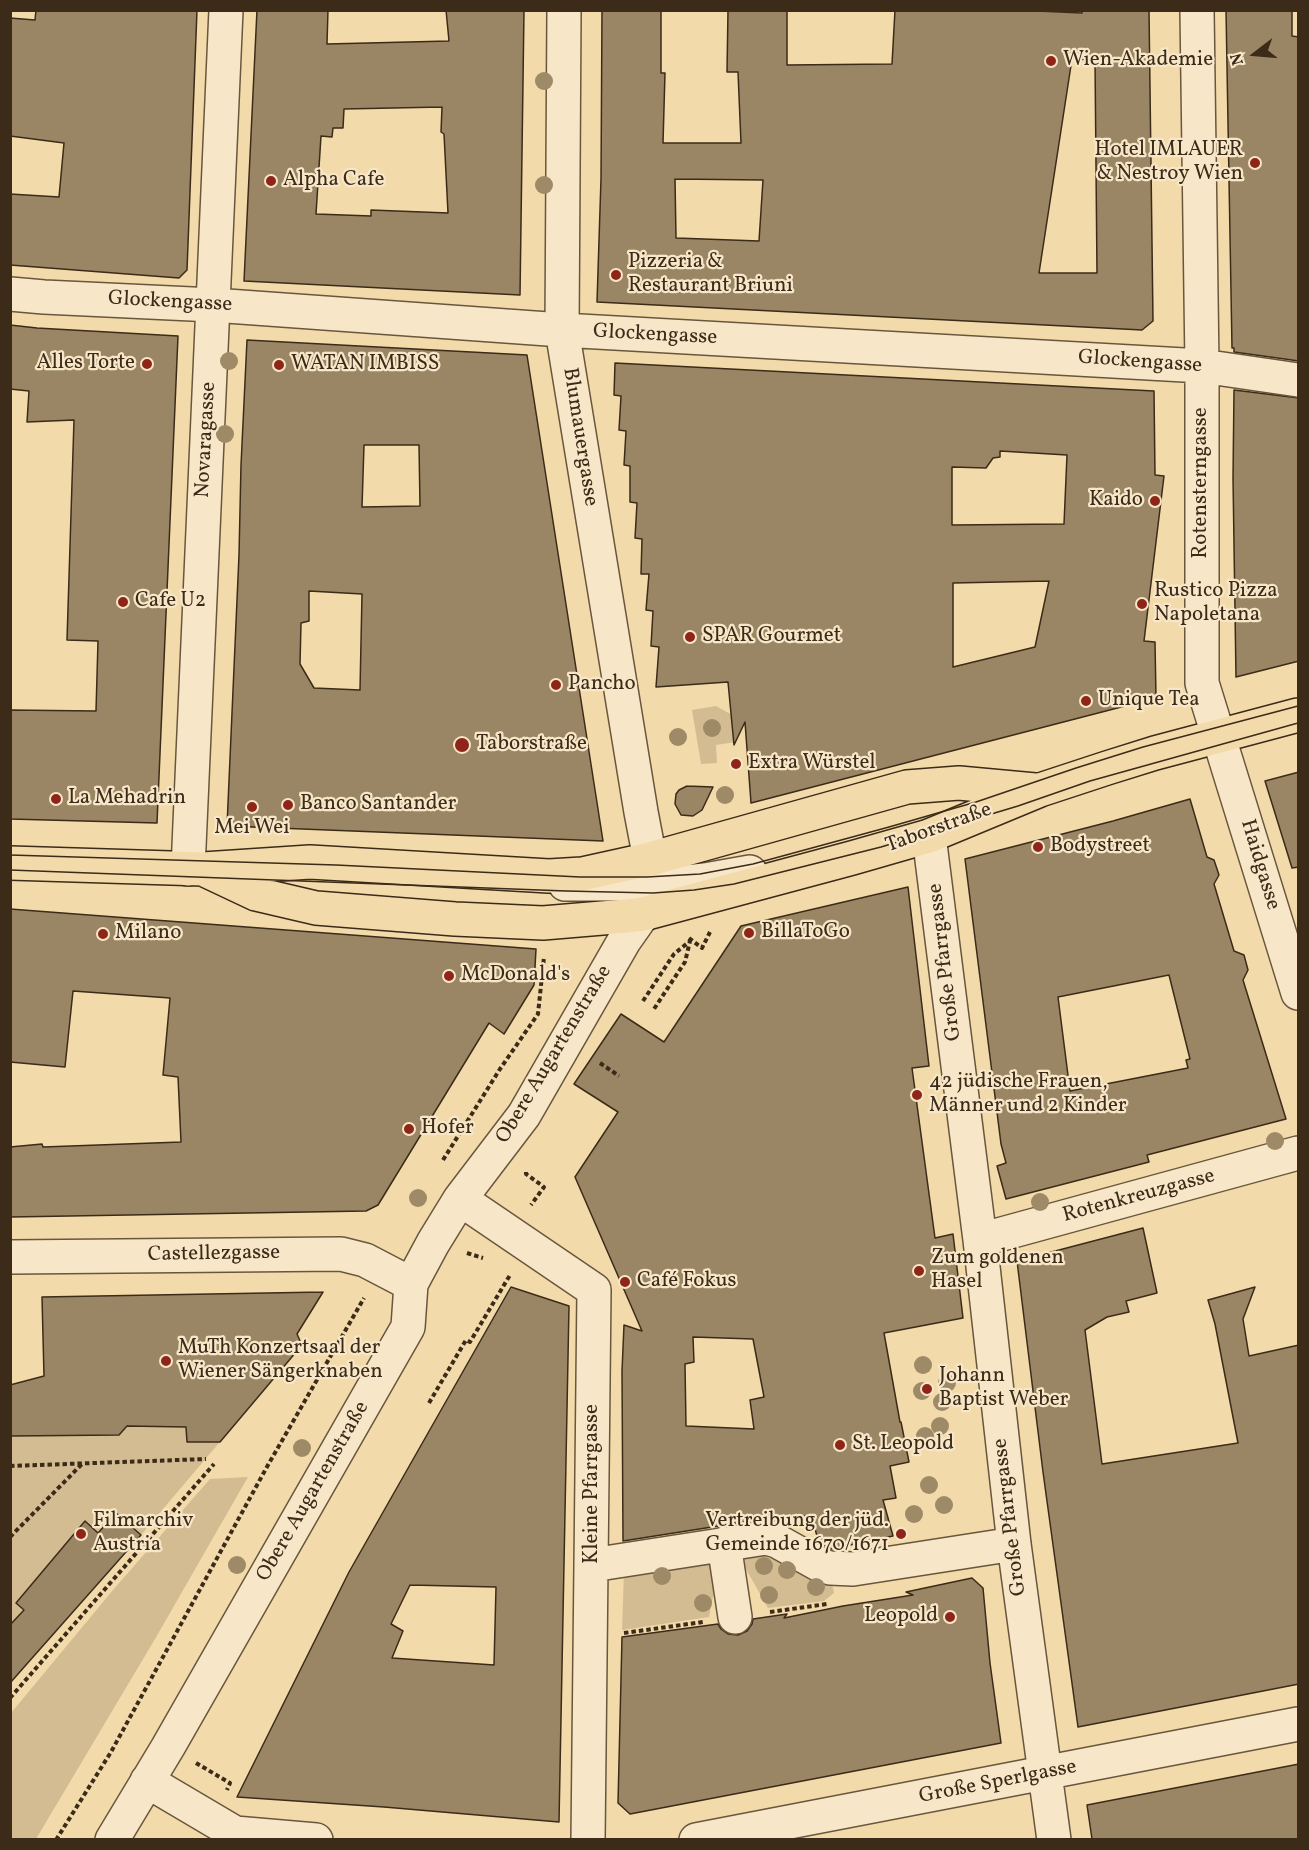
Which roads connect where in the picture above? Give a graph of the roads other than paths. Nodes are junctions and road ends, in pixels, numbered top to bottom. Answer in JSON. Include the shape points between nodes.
{"nodes":[{"id":1,"x":226,"y":10,"type":"edge"},
{"id":2,"x":564,"y":10,"type":"edge"},
{"id":3,"x":1197,"y":10,"type":"edge"},
{"id":4,"x":10,"y":294,"type":"edge"},
{"id":5,"x":213,"y":305,"type":"junction"},
{"id":6,"x":562,"y":330,"type":"junction"},
{"id":7,"x":1202,"y":366,"type":"junction"},
{"id":8,"x":1299,"y":380,"type":"edge"},
{"id":9,"x":1299,"y":715,"type":"edge"},
{"id":10,"x":1220,"y":737,"type":"junction"},
{"id":11,"x":1040,"y":790,"type":"junction"},
{"id":12,"x":929,"y":836,"type":"junction"},
{"id":13,"x":10,"y":863,"type":"edge"},
{"id":14,"x":195,"y":869,"type":"junction"},
{"id":15,"x":646,"y":886,"type":"junction"},
{"id":16,"x":1299,"y":993,"type":"edge"},
{"id":17,"x":1299,"y":1154,"type":"edge"},
{"id":18,"x":460,"y":1199,"type":"junction"},
{"id":19,"x":980,"y":1240,"type":"junction"},
{"id":20,"x":10,"y":1257,"type":"edge"},
{"id":21,"x":411,"y":1284,"type":"junction"},
{"id":22,"x":737,"y":1542,"type":"junction"},
{"id":23,"x":1014,"y":1544,"type":"junction"},
{"id":24,"x":592,"y":1565,"type":"junction"},
{"id":25,"x":735,"y":1617,"type":"dead end"},
{"id":26,"x":1299,"y":1724,"type":"edge"},
{"id":27,"x":1046,"y":1774,"type":"junction"},
{"id":28,"x":147,"y":1781,"type":"junction"},
{"id":29,"x":112,"y":1839,"type":"edge"},
{"id":30,"x":316,"y":1839,"type":"edge"},
{"id":31,"x":588,"y":1839,"type":"edge"},
{"id":32,"x":696,"y":1839,"type":"edge"},
{"id":33,"x":1054,"y":1839,"type":"edge"}],
"edges":[{"from":1,"to":5,"type":"street","name":"Novaragasse"},
{"from":2,"to":6,"type":"street","name":"Blumauergasse"},
{"from":3,"to":7,"type":"street","name":"Rotensterngasse"},
{"from":4,"to":5,"type":"street","name":"Glockengasse"},
{"from":5,"to":6,"type":"street","name":"Glockengasse"},
{"from":5,"to":14,"type":"street","name":"Novaragasse","via":[[201,557]]},
{"from":6,"to":7,"type":"street","name":"Glockengasse"},
{"from":6,"to":15,"type":"street","name":"Blumauergasse"},
{"from":7,"to":8,"type":"street","name":"Glockengasse"},
{"from":7,"to":10,"type":"street","name":"Rotensterngasse","via":[[1202,683]]},
{"from":9,"to":10,"type":"main road","name":"Taborstraße"},
{"from":10,"to":11,"type":"main road","name":"Taborstraße","via":[[1155,753]]},
{"from":10,"to":16,"type":"street","name":"Haidgasse"},
{"from":11,"to":12,"type":"main road","name":"Taborstraße"},
{"from":11,"to":15,"type":"main road","name":"Taborstraße","via":[[959,783],[907,787]]},
{"from":12,"to":15,"type":"main road","name":"Taborstraße","via":[[852,858]]},
{"from":12,"to":19,"type":"street","name":"Große Pfarrgasse"},
{"from":13,"to":14,"type":"main road","name":"Taborstraße"},
{"from":14,"to":15,"type":"main road","name":"Taborstraße","via":[[310,862],[549,876],[582,874]]},
{"from":14,"to":15,"type":"main road","name":"Taborstraße","via":[[256,894],[316,908],[543,923],[587,921]]},
{"from":15,"to":18,"type":"street","name":"Obere Augartenstraße","via":[[624,941],[524,1115]]},
{"from":17,"to":19,"type":"street","name":"Rotenkreuzgasse"},
{"from":18,"to":21,"type":"street","name":"Obere Augartenstraße"},
{"from":18,"to":24,"type":"street","name":"Kleine Pfarrgasse","via":[[594,1290]]},
{"from":19,"to":23,"type":"street","name":"Große Pfarrgasse"},
{"from":20,"to":21,"type":"street","name":"Castellezgasse","via":[[340,1254],[365,1260]]},
{"from":21,"to":28,"type":"street","name":"Obere Augartenstraße","via":[[408,1327]]},
{"from":22,"to":23,"type":"street","via":[[766,1538],[820,1565],[853,1569]]},
{"from":22,"to":24,"type":"street"},
{"from":22,"to":25,"type":"street"},
{"from":23,"to":27,"type":"street","name":"Große Pfarrgasse"},
{"from":24,"to":31,"type":"street","name":"Kleine Pfarrgasse"},
{"from":26,"to":27,"type":"street","name":"Große Sperlgasse"},
{"from":27,"to":32,"type":"street","name":"Große Sperlgasse"},
{"from":27,"to":33,"type":"street","name":"Große Pfarrgasse"},
{"from":28,"to":29,"type":"street","name":"Obere Augartenstraße"},
{"from":28,"to":30,"type":"street","via":[[235,1833]]}]}
